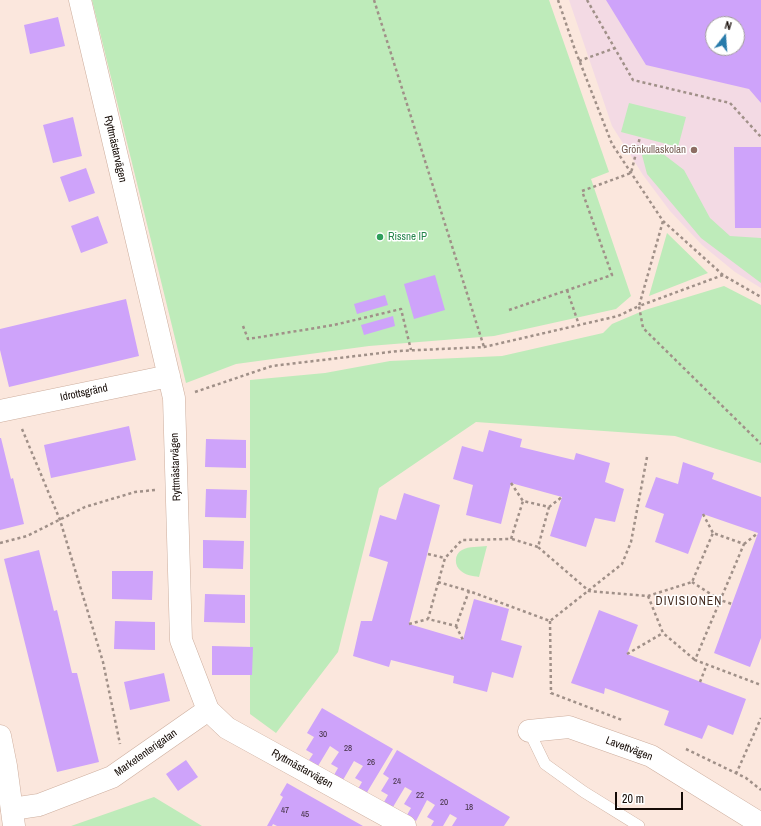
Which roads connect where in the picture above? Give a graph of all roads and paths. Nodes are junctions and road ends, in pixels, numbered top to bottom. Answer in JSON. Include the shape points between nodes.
{"nodes":[{"id":1,"x":80,"y":0,"type":"edge"},
{"id":2,"x":374,"y":0,"type":"edge"},
{"id":3,"x":558,"y":0,"type":"edge"},
{"id":4,"x":587,"y":0,"type":"edge"},
{"id":5,"x":615,"y":48,"type":"junction"},
{"id":6,"x":580,"y":61,"type":"junction"},
{"id":7,"x":640,"y":137,"type":"dead end"},
{"id":8,"x":761,"y":137,"type":"edge"},
{"id":9,"x":631,"y":173,"type":"junction"},
{"id":10,"x":663,"y":221,"type":"junction"},
{"id":11,"x":723,"y":275,"type":"junction"},
{"id":12,"x":567,"y":290,"type":"junction"},
{"id":13,"x":761,"y":297,"type":"edge"},
{"id":14,"x":639,"y":306,"type":"junction"},
{"id":15,"x":509,"y":310,"type":"dead end"},
{"id":16,"x":579,"y":325,"type":"junction"},
{"id":17,"x":243,"y":326,"type":"dead end"},
{"id":18,"x":484,"y":348,"type":"junction"},
{"id":19,"x":411,"y":350,"type":"junction"},
{"id":20,"x":169,"y":376,"type":"junction"},
{"id":21,"x":174,"y":398,"type":"junction"},
{"id":22,"x":0,"y":411,"type":"edge"},
{"id":23,"x":20,"y":424,"type":"dead end"},
{"id":24,"x":761,"y":444,"type":"edge"},
{"id":25,"x":647,"y":457,"type":"dead end"},
{"id":26,"x":511,"y":483,"type":"dead end"},
{"id":27,"x":176,"y":488,"type":"junction"},
{"id":28,"x":562,"y":497,"type":"dead end"},
{"id":29,"x":523,"y":501,"type":"junction"},
{"id":30,"x":549,"y":507,"type":"junction"},
{"id":31,"x":703,"y":514,"type":"dead end"},
{"id":32,"x":60,"y":520,"type":"junction"},
{"id":33,"x":713,"y":533,"type":"junction"},
{"id":34,"x":758,"y":533,"type":"dead end"},
{"id":35,"x":511,"y":539,"type":"junction"},
{"id":36,"x":0,"y":543,"type":"edge"},
{"id":37,"x":744,"y":544,"type":"junction"},
{"id":38,"x":538,"y":547,"type":"junction"},
{"id":39,"x":428,"y":554,"type":"dead end"},
{"id":40,"x":445,"y":558,"type":"junction"},
{"id":41,"x":438,"y":582,"type":"junction"},
{"id":42,"x":692,"y":582,"type":"junction"},
{"id":43,"x":469,"y":591,"type":"junction"},
{"id":44,"x":589,"y":591,"type":"junction"},
{"id":45,"x":648,"y":596,"type":"junction"},
{"id":46,"x":720,"y":600,"type":"junction"},
{"id":47,"x":732,"y":604,"type":"dead end"},
{"id":48,"x":428,"y":619,"type":"junction"},
{"id":49,"x":550,"y":621,"type":"junction"},
{"id":50,"x":409,"y":624,"type":"dead end"},
{"id":51,"x":456,"y":626,"type":"junction"},
{"id":52,"x":663,"y":634,"type":"junction"},
{"id":53,"x":463,"y":640,"type":"dead end"},
{"id":54,"x":627,"y":654,"type":"dead end"},
{"id":55,"x":695,"y":660,"type":"junction"},
{"id":56,"x":707,"y":664,"type":"junction"},
{"id":57,"x":700,"y":682,"type":"dead end"},
{"id":58,"x":761,"y":685,"type":"edge"},
{"id":59,"x":552,"y":693,"type":"dead end"},
{"id":60,"x":208,"y":710,"type":"junction"},
{"id":61,"x":761,"y":718,"type":"edge"},
{"id":62,"x":528,"y":731,"type":"joint"},
{"id":63,"x":0,"y":736,"type":"edge"},
{"id":64,"x":126,"y":768,"type":"junction"},
{"id":65,"x":736,"y":774,"type":"dead end"},
{"id":66,"x":13,"y":818,"type":"edge"},
{"id":67,"x":761,"y":824,"type":"edge"},
{"id":68,"x":404,"y":826,"type":"edge"},
{"id":69,"x":639,"y":826,"type":"edge"}],
"edges":[{"from":1,"to":20,"type":"street","name":"Ryttmästarvägen"},
{"from":2,"to":18,"type":"path"},
{"from":3,"to":6,"type":"path"},
{"from":4,"to":5,"type":"path"},
{"from":5,"to":6,"type":"path"},
{"from":5,"to":8,"type":"path","via":[[633,80],[730,103]]},
{"from":6,"to":9,"type":"path","via":[[612,144]]},
{"from":7,"to":9,"type":"path"},
{"from":9,"to":10,"type":"path"},
{"from":9,"to":12,"type":"path","via":[[582,191],[612,275]]},
{"from":10,"to":11,"type":"path"},
{"from":10,"to":14,"type":"path"},
{"from":11,"to":13,"type":"path"},
{"from":11,"to":14,"type":"path"},
{"from":12,"to":15,"type":"path"},
{"from":12,"to":16,"type":"path"},
{"from":14,"to":16,"type":"path","via":[[618,316]]},
{"from":14,"to":24,"type":"path","via":[[643,328]]},
{"from":16,"to":18,"type":"path"},
{"from":17,"to":19,"type":"path","via":[[248,339],[334,325],[401,308]]},
{"from":18,"to":19,"type":"path"},
{"from":19,"to":21,"type":"path","via":[[272,366]]},
{"from":20,"to":21,"type":"street","name":"Ryttmästarvägen"},
{"from":20,"to":22,"type":"street","name":"Idrottsgränd"},
{"from":21,"to":27,"type":"street","name":"Ryttmästarvägen"},
{"from":23,"to":32,"type":"path"},
{"from":25,"to":44,"type":"path","via":[[631,542],[622,564]]},
{"from":26,"to":29,"type":"path"},
{"from":27,"to":32,"type":"path","via":[[135,492],[85,507]]},
{"from":27,"to":60,"type":"street","name":"Ryttmästarvägen","via":[[181,640]]},
{"from":28,"to":30,"type":"path"},
{"from":29,"to":30,"type":"path"},
{"from":29,"to":35,"type":"path"},
{"from":30,"to":38,"type":"path"},
{"from":31,"to":33,"type":"path"},
{"from":32,"to":36,"type":"path","via":[[27,536]]},
{"from":32,"to":64,"type":"path","via":[[103,662]]},
{"from":33,"to":37,"type":"path"},
{"from":33,"to":42,"type":"path"},
{"from":34,"to":37,"type":"path"},
{"from":35,"to":38,"type":"path"},
{"from":35,"to":40,"type":"path","via":[[462,540]]},
{"from":37,"to":46,"type":"path"},
{"from":38,"to":44,"type":"path"},
{"from":39,"to":40,"type":"path"},
{"from":40,"to":41,"type":"path"},
{"from":41,"to":43,"type":"path"},
{"from":41,"to":48,"type":"path"},
{"from":42,"to":45,"type":"path"},
{"from":42,"to":46,"type":"path"},
{"from":43,"to":49,"type":"path"},
{"from":43,"to":51,"type":"path"},
{"from":44,"to":45,"type":"path"},
{"from":44,"to":49,"type":"path"},
{"from":45,"to":52,"type":"path"},
{"from":46,"to":47,"type":"path"},
{"from":46,"to":55,"type":"path"},
{"from":48,"to":50,"type":"path"},
{"from":48,"to":51,"type":"path"},
{"from":49,"to":59,"type":"path"},
{"from":51,"to":53,"type":"path"},
{"from":52,"to":54,"type":"path"},
{"from":52,"to":55,"type":"path"},
{"from":55,"to":56,"type":"path"},
{"from":56,"to":57,"type":"path"},
{"from":56,"to":58,"type":"path"},
{"from":60,"to":64,"type":"street","name":"Marketenterigatan"},
{"from":60,"to":68,"type":"street","name":"Ryttmästarvägen","via":[[227,728]]},
{"from":61,"to":65,"type":"path"},
{"from":62,"to":67,"type":"street","name":"Lavettvägen","via":[[569,727],[651,756]]},
{"from":62,"to":69,"type":"lane","via":[[545,764]]},
{"from":63,"to":66,"type":"street"},
{"from":64,"to":66,"type":"street","name":"Marketenterigatan","via":[[112,777]]}]}
